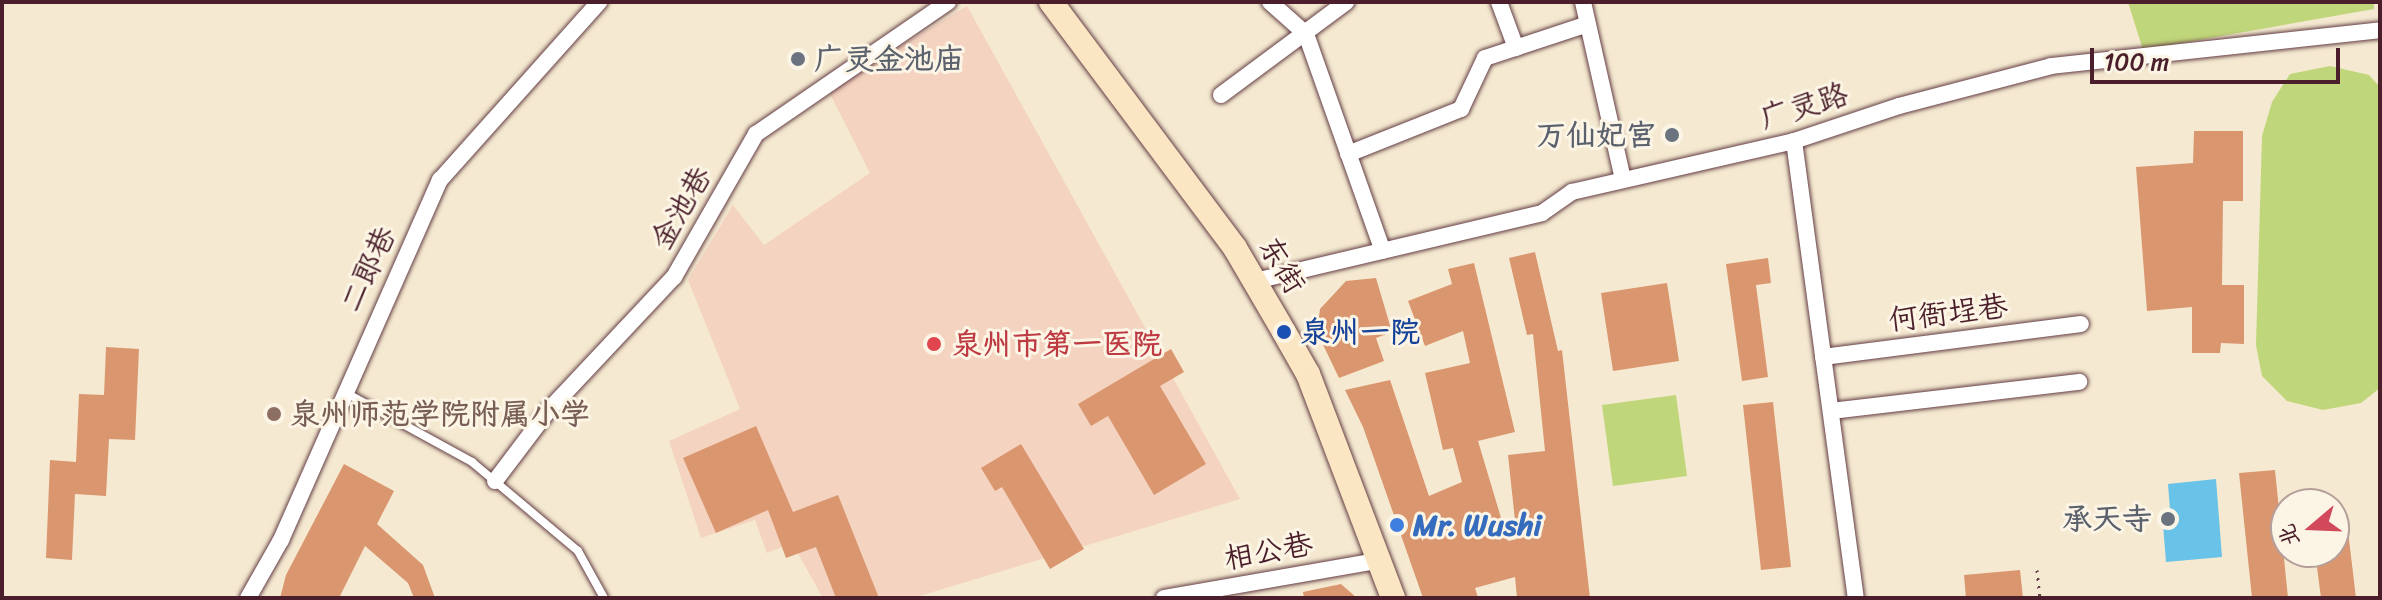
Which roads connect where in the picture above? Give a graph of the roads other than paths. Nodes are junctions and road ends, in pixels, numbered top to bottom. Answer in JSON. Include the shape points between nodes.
{"nodes":[{"id":1,"x":599,"y":2,"type":"edge"},
{"id":2,"x":948,"y":2,"type":"edge"},
{"id":3,"x":1051,"y":2,"type":"edge"},
{"id":4,"x":1071,"y":2,"type":"edge"},
{"id":5,"x":1270,"y":2,"type":"edge"},
{"id":6,"x":1346,"y":2,"type":"edge"},
{"id":7,"x":1499,"y":2,"type":"edge"},
{"id":8,"x":1583,"y":2,"type":"edge"},
{"id":9,"x":1588,"y":24,"type":"junction"},
{"id":10,"x":2380,"y":30,"type":"edge"},
{"id":11,"x":1306,"y":34,"type":"junction"},
{"id":12,"x":1516,"y":48,"type":"junction"},
{"id":13,"x":1221,"y":95,"type":"dead end"},
{"id":14,"x":1794,"y":141,"type":"junction"},
{"id":15,"x":1348,"y":154,"type":"junction"},
{"id":16,"x":1623,"y":180,"type":"junction"},
{"id":17,"x":1383,"y":251,"type":"junction"},
{"id":18,"x":1261,"y":279,"type":"junction"},
{"id":19,"x":2081,"y":324,"type":"dead end"},
{"id":20,"x":1823,"y":357,"type":"junction"},
{"id":21,"x":2079,"y":382,"type":"dead end"},
{"id":22,"x":343,"y":392,"type":"junction"},
{"id":23,"x":1831,"y":411,"type":"junction"},
{"id":24,"x":495,"y":481,"type":"junction"},
{"id":25,"x":1381,"y":560,"type":"junction"},
{"id":26,"x":248,"y":598,"type":"edge"},
{"id":27,"x":604,"y":598,"type":"edge"},
{"id":28,"x":1164,"y":598,"type":"edge"},
{"id":29,"x":1393,"y":598,"type":"edge"},
{"id":30,"x":1401,"y":598,"type":"edge"},
{"id":31,"x":1856,"y":598,"type":"edge"}],
"edges":[{"from":1,"to":22,"type":"street","name":"二郎巷","via":[[440,180]]},
{"from":2,"to":24,"type":"street","name":"金池巷","via":[[756,134],[674,277],[548,411]]},
{"from":3,"to":18,"type":"main road","name":"东街"},
{"from":4,"to":18,"type":"main road","name":"东街"},
{"from":5,"to":11,"type":"street"},
{"from":6,"to":11,"type":"street"},
{"from":7,"to":12,"type":"street"},
{"from":8,"to":9,"type":"street"},
{"from":9,"to":12,"type":"street"},
{"from":9,"to":16,"type":"street"},
{"from":10,"to":14,"type":"street","name":"广灵路","via":[[2051,66],[1899,106]]},
{"from":11,"to":13,"type":"street"},
{"from":11,"to":15,"type":"street"},
{"from":12,"to":15,"type":"street","via":[[1485,58],[1461,109]]},
{"from":14,"to":16,"type":"street","name":"广灵路"},
{"from":14,"to":20,"type":"street"},
{"from":15,"to":17,"type":"street"},
{"from":16,"to":17,"type":"street","name":"广灵路","via":[[1572,192],[1542,213]]},
{"from":17,"to":18,"type":"street","name":"广灵路"},
{"from":18,"to":25,"type":"main road","name":"东街","via":[[1308,374]]},
{"from":18,"to":30,"type":"main road","name":"东街","via":[[1305,346],[1376,509]]},
{"from":19,"to":20,"type":"street","name":"何衙埕巷"},
{"from":20,"to":23,"type":"street"},
{"from":21,"to":23,"type":"street"},
{"from":22,"to":24,"type":"lane","via":[[472,462]]},
{"from":22,"to":26,"type":"street","name":"二郎巷","via":[[281,540]]},
{"from":23,"to":31,"type":"street"},
{"from":24,"to":27,"type":"lane","via":[[578,551]]},
{"from":25,"to":28,"type":"street","name":"相公巷"},
{"from":25,"to":29,"type":"main road","name":"东街"}]}
